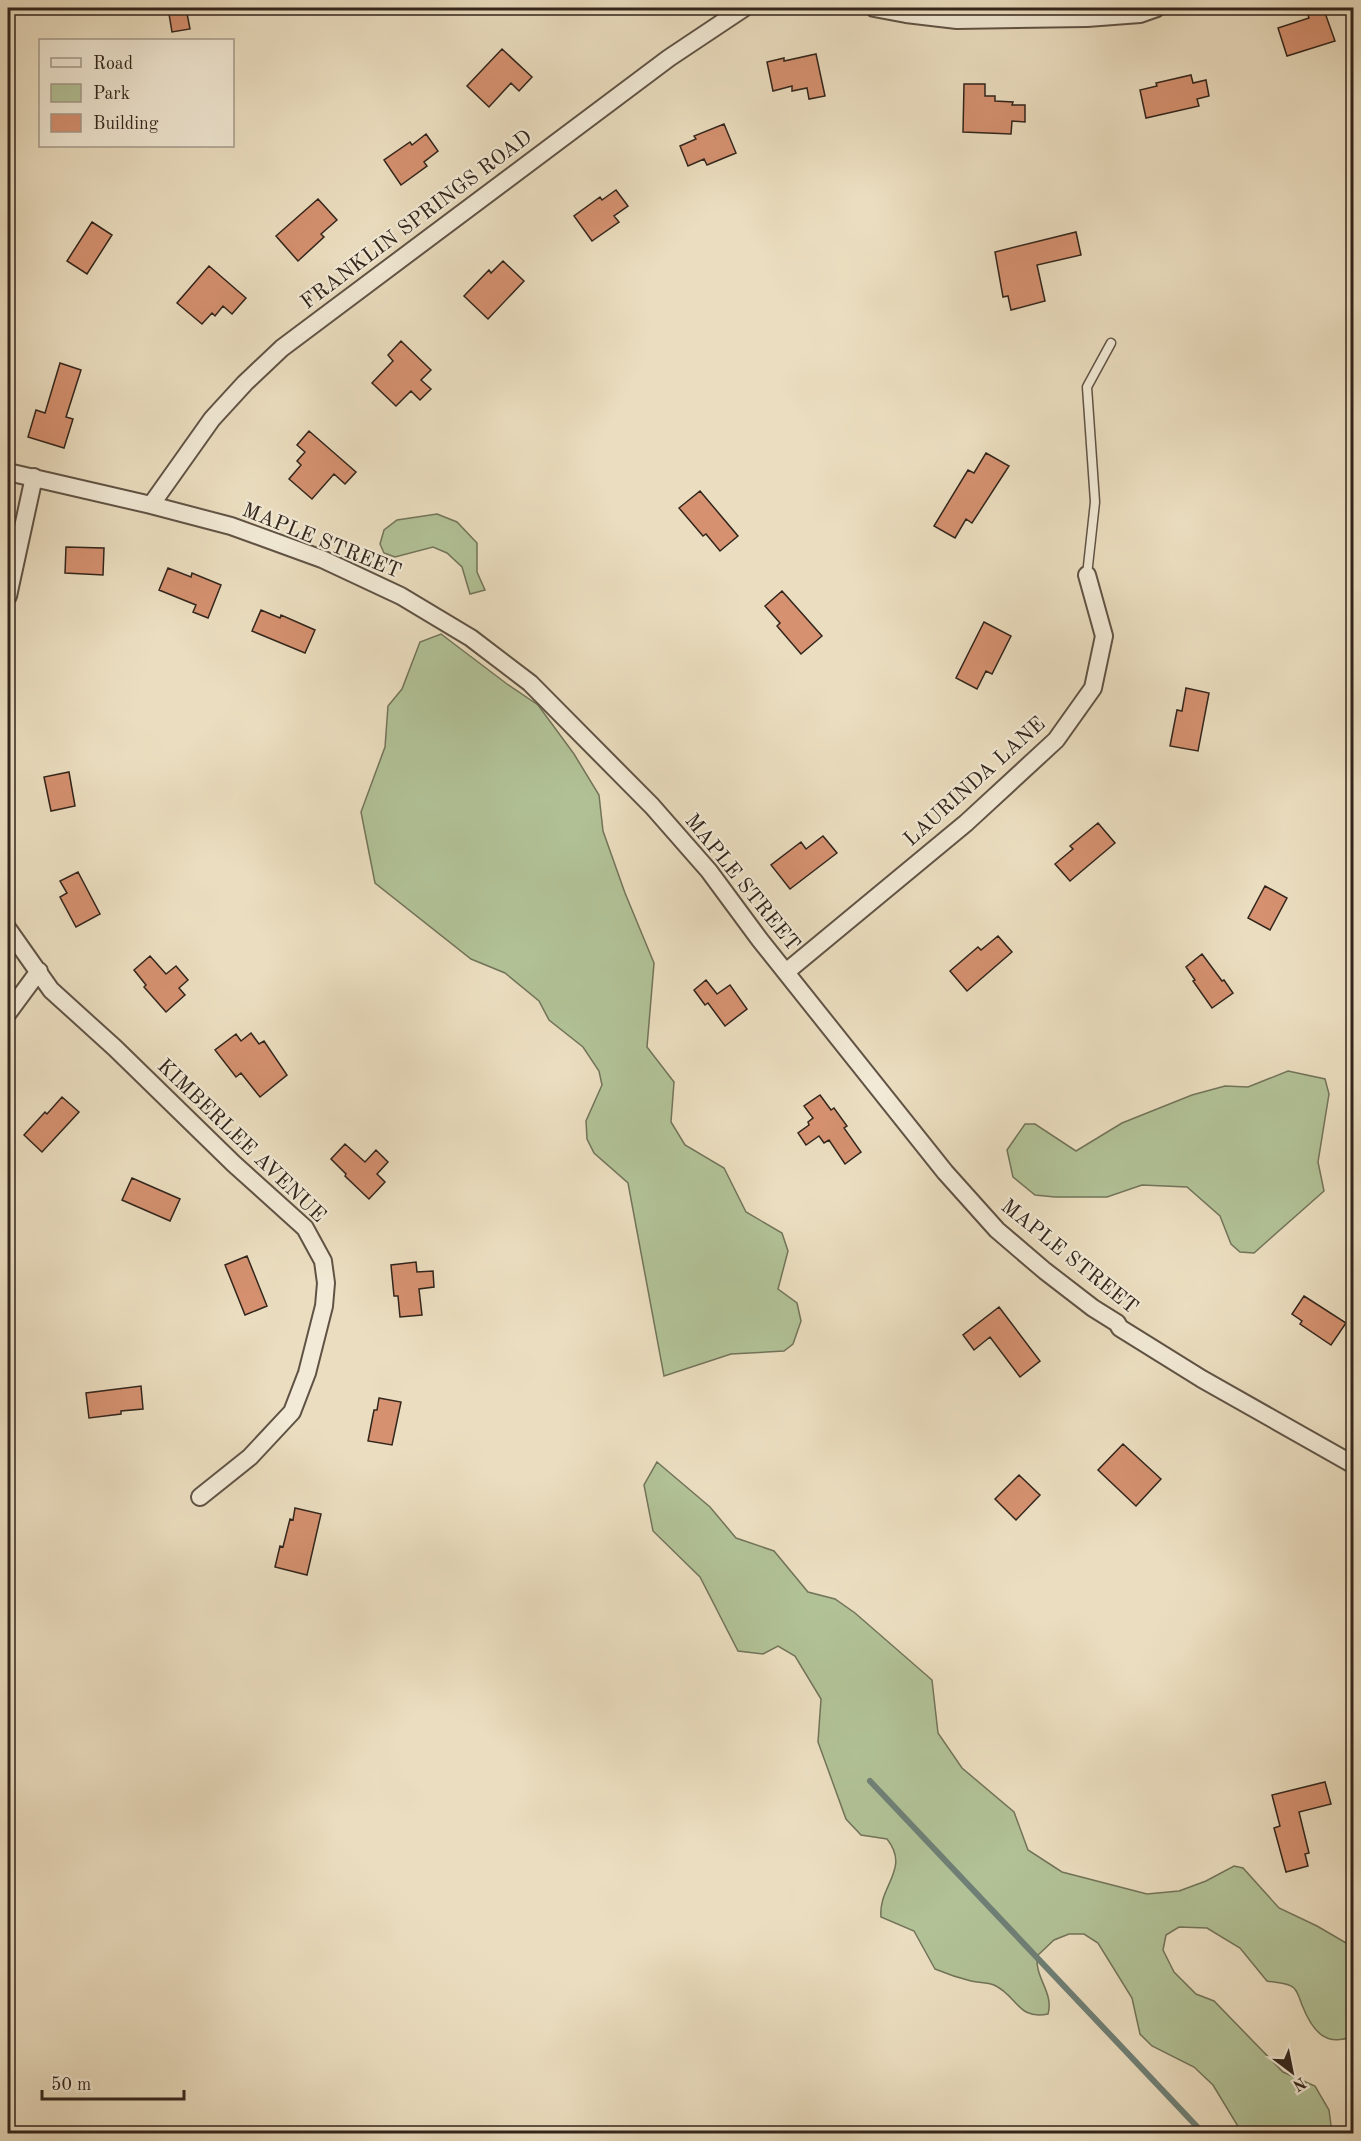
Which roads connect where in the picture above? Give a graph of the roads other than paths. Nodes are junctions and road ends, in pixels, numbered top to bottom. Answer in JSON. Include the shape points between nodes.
{"nodes":[{"id":1,"x":744,"y":8,"type":"edge"},
{"id":2,"x":874,"y":8,"type":"edge"},
{"id":3,"x":1157,"y":8,"type":"edge"},
{"id":4,"x":1111,"y":343,"type":"dead end"},
{"id":5,"x":8,"y":472,"type":"edge"},
{"id":6,"x":34,"y":477,"type":"junction"},
{"id":7,"x":152,"y":505,"type":"junction"},
{"id":8,"x":1087,"y":574,"type":"joint"},
{"id":9,"x":8,"y":596,"type":"edge"},
{"id":10,"x":8,"y":929,"type":"edge"},
{"id":11,"x":39,"y":971,"type":"junction"},
{"id":12,"x":786,"y":972,"type":"junction"},
{"id":13,"x":8,"y":1014,"type":"edge"},
{"id":14,"x":1353,"y":1465,"type":"edge"},
{"id":15,"x":200,"y":1497,"type":"dead end"}],
"edges":[{"from":1,"to":7,"type":"street","name":"FRANKLIN SPRINGS ROAD","via":[[669,58],[282,348],[212,418]]},
{"from":2,"to":3,"type":"street","via":[[957,20],[1097,17],[1140,14]]},
{"from":4,"to":8,"type":"lane","via":[[1087,387],[1095,502]]},
{"from":5,"to":6,"type":"street","name":"MAPLE STREET"},
{"from":6,"to":7,"type":"street","name":"MAPLE STREET"},
{"from":6,"to":9,"type":"street"},
{"from":7,"to":12,"type":"street","name":"MAPLE STREET","via":[[231,526],[322,559],[401,596],[471,638],[530,683],[651,806],[709,871]]},
{"from":8,"to":12,"type":"street","name":"LAURINDA LANE","via":[[1104,636],[1093,688],[1056,740],[966,823]]},
{"from":10,"to":11,"type":"street","name":"KIMBERLEE AVENUE"},
{"from":11,"to":13,"type":"street"},
{"from":11,"to":15,"type":"street","name":"KIMBERLEE AVENUE","via":[[51,990],[305,1228],[323,1261],[324,1306],[307,1373],[292,1412],[250,1457]]},
{"from":12,"to":14,"type":"street","name":"MAPLE STREET","via":[[945,1172],[997,1230],[1120,1328]]}]}
